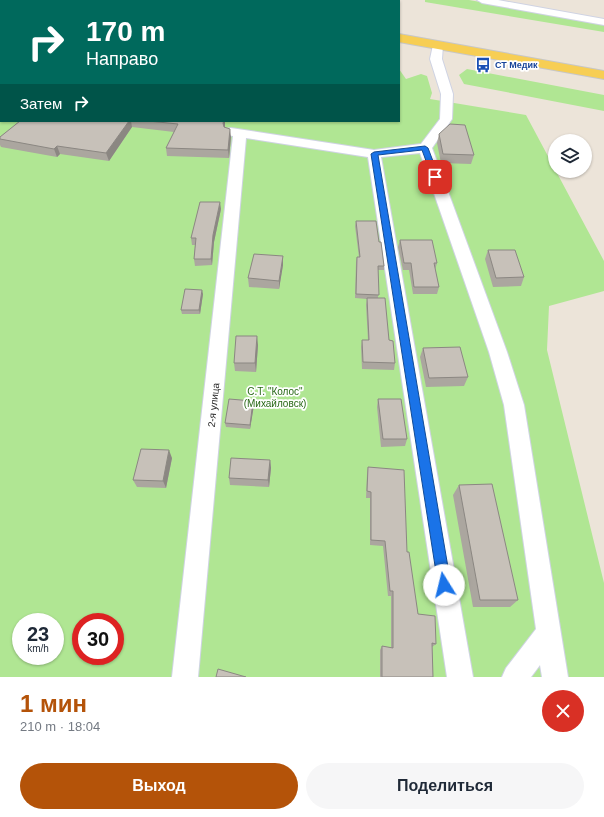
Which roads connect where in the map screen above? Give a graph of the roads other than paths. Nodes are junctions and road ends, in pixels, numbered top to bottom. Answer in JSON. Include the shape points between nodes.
{"nodes":[{"id":1,"x":482,"y":0,"type":"edge"},
{"id":2,"x":604,"y":22,"type":"edge"},
{"id":3,"x":403,"y":38,"type":"edge"},
{"id":4,"x":438,"y":45,"type":"junction"},
{"id":5,"x":604,"y":75,"type":"edge"},
{"id":6,"x":425,"y":148,"type":"junction"},
{"id":7,"x":374,"y":154,"type":"junction"},
{"id":8,"x":549,"y":632,"type":"junction"},
{"id":9,"x":185,"y":677,"type":"edge"},
{"id":10,"x":460,"y":677,"type":"edge"},
{"id":11,"x":515,"y":677,"type":"edge"},
{"id":12,"x":555,"y":677,"type":"edge"}],
"edges":[{"from":1,"to":2,"type":"street"},
{"from":3,"to":4,"type":"main road"},
{"from":4,"to":5,"type":"main road"},
{"from":4,"to":6,"type":"street","via":[[436,59],[446,94],[446,119]]},
{"from":6,"to":7,"type":"street"},
{"from":6,"to":8,"type":"street","via":[[498,352],[514,405]]},
{"from":7,"to":9,"type":"street","name":"2-я улица","via":[[236,133]]},
{"from":7,"to":10,"type":"street"},
{"from":8,"to":11,"type":"street"},
{"from":8,"to":12,"type":"street"}]}
